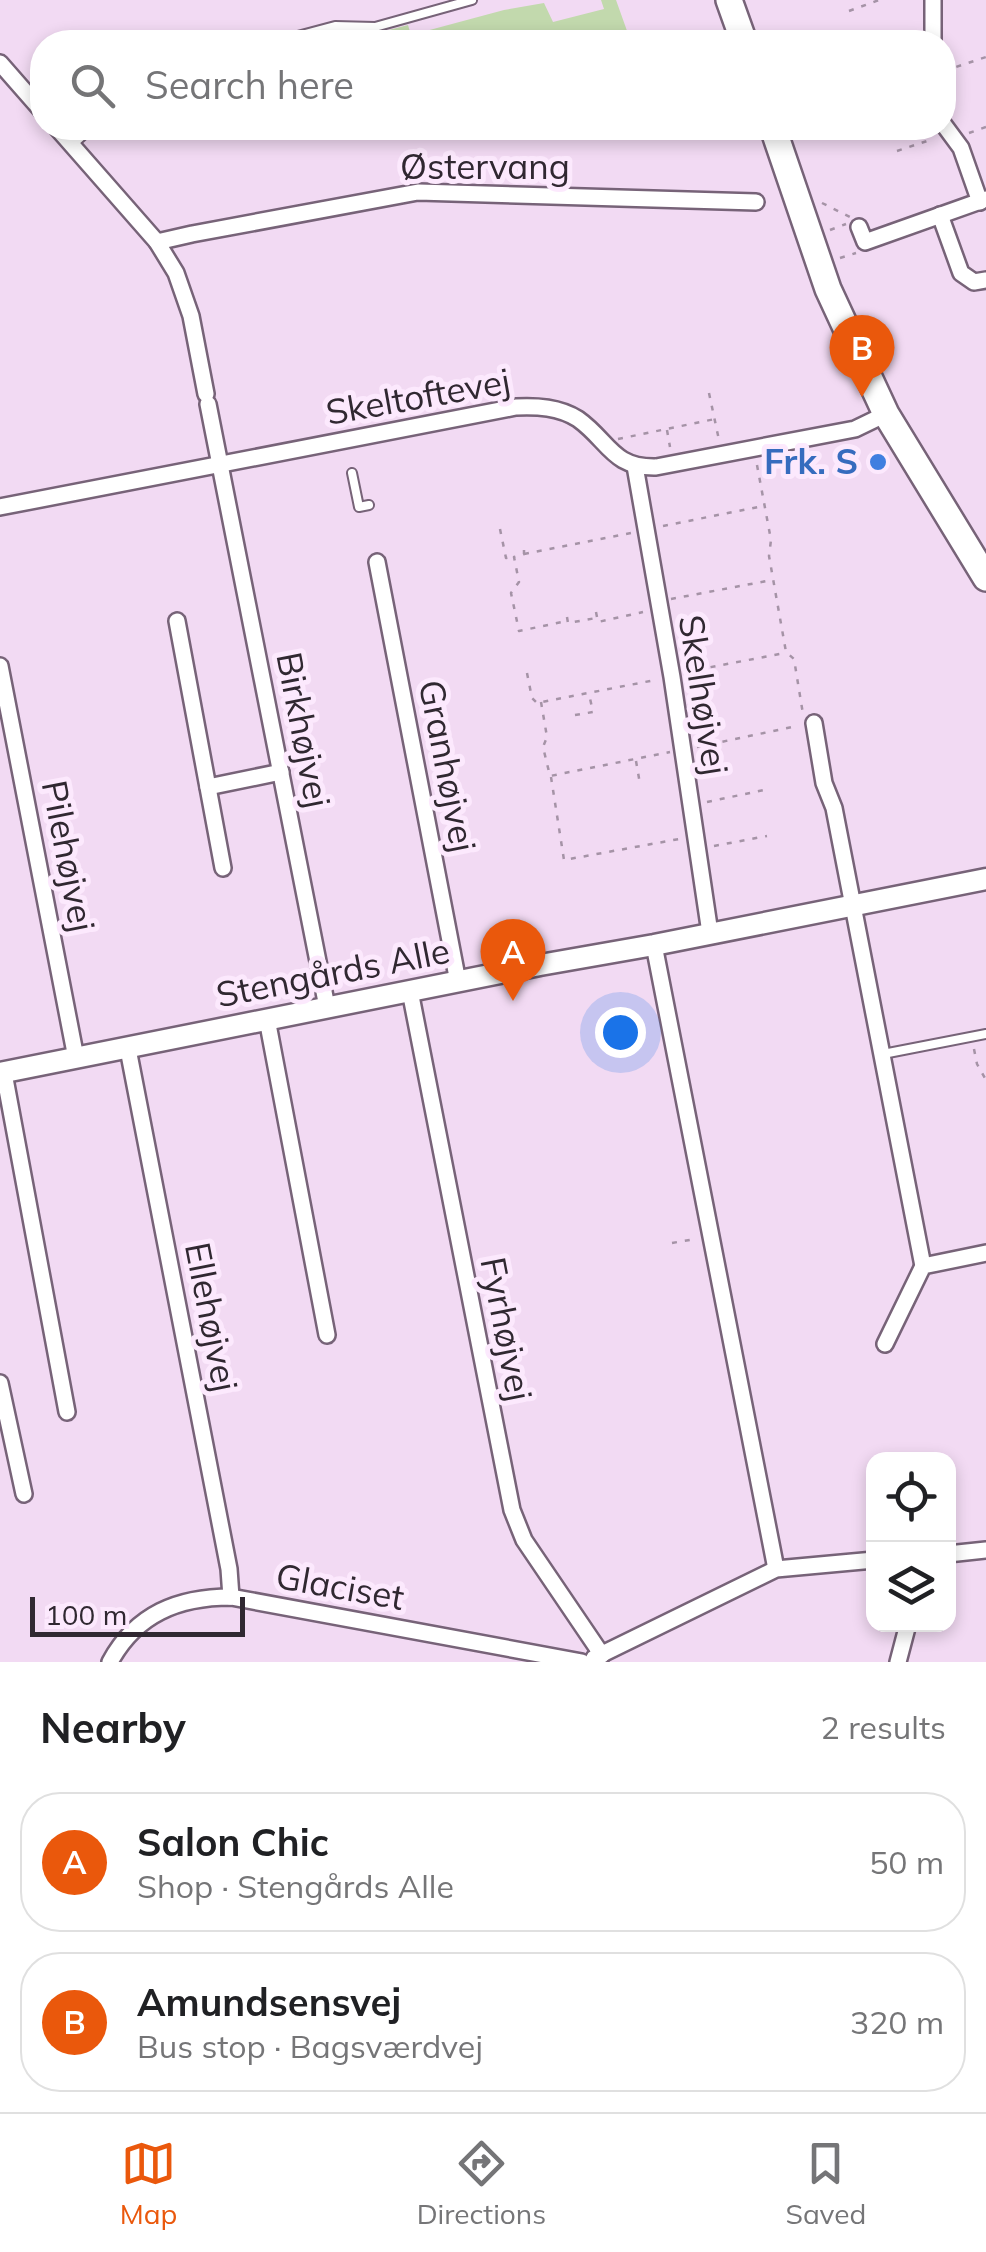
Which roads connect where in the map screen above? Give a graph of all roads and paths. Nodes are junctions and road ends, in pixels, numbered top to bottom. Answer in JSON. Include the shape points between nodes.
{"nodes":[{"id":1,"x":472,"y":0,"type":"edge"},
{"id":2,"x":729,"y":0,"type":"edge"},
{"id":3,"x":879,"y":0,"type":"edge"},
{"id":4,"x":934,"y":0,"type":"edge"},
{"id":5,"x":849,"y":11,"type":"dead end"},
{"id":6,"x":320,"y":30,"type":"edge"},
{"id":7,"x":740,"y":30,"type":"edge"},
{"id":8,"x":933,"y":30,"type":"edge"},
{"id":9,"x":986,"y":57,"type":"edge"},
{"id":10,"x":0,"y":64,"type":"edge"},
{"id":11,"x":956,"y":67,"type":"edge"},
{"id":12,"x":30,"y":98,"type":"edge"},
{"id":13,"x":986,"y":126,"type":"edge"},
{"id":14,"x":956,"y":131,"type":"edge"},
{"id":15,"x":68,"y":140,"type":"edge"},
{"id":16,"x":77,"y":140,"type":"edge"},
{"id":17,"x":777,"y":140,"type":"edge"},
{"id":18,"x":925,"y":140,"type":"edge"},
{"id":19,"x":956,"y":140,"type":"edge"},
{"id":20,"x":72,"y":144,"type":"junction"},
{"id":21,"x":896,"y":150,"type":"dead end"},
{"id":22,"x":794,"y":188,"type":"junction"},
{"id":23,"x":983,"y":200,"type":"edge"},
{"id":24,"x":756,"y":202,"type":"dead end"},
{"id":25,"x":940,"y":215,"type":"junction"},
{"id":26,"x":862,"y":234,"type":"joint"},
{"id":27,"x":810,"y":236,"type":"junction"},
{"id":28,"x":157,"y":242,"type":"junction"},
{"id":29,"x":819,"y":264,"type":"junction"},
{"id":30,"x":986,"y":280,"type":"edge"},
{"id":31,"x":710,"y":393,"type":"dead end"},
{"id":32,"x":886,"y":414,"type":"junction"},
{"id":33,"x":715,"y":419,"type":"junction"},
{"id":34,"x":667,"y":429,"type":"junction"},
{"id":35,"x":603,"y":442,"type":"junction"},
{"id":36,"x":754,"y":448,"type":"junction"},
{"id":37,"x":722,"y":455,"type":"junction"},
{"id":38,"x":221,"y":464,"type":"junction"},
{"id":39,"x":674,"y":464,"type":"junction"},
{"id":40,"x":634,"y":466,"type":"junction"},
{"id":41,"x":352,"y":473,"type":"dead end"},
{"id":42,"x":369,"y":505,"type":"dead end"},
{"id":43,"x":765,"y":506,"type":"junction"},
{"id":44,"x":0,"y":507,"type":"edge"},
{"id":45,"x":359,"y":507,"type":"junction"},
{"id":46,"x":347,"y":509,"type":"dead end"},
{"id":47,"x":500,"y":529,"type":"dead end"},
{"id":48,"x":646,"y":530,"type":"junction"},
{"id":49,"x":514,"y":557,"type":"junction"},
{"id":50,"x":377,"y":562,"type":"dead end"},
{"id":51,"x":986,"y":578,"type":"edge"},
{"id":52,"x":773,"y":580,"type":"junction"},
{"id":53,"x":659,"y":606,"type":"junction"},
{"id":54,"x":596,"y":612,"type":"dead end"},
{"id":55,"x":597,"y":618,"type":"junction"},
{"id":56,"x":177,"y":622,"type":"dead end"},
{"id":57,"x":786,"y":652,"type":"junction"},
{"id":58,"x":0,"y":666,"type":"edge"},
{"id":59,"x":527,"y":673,"type":"dead end"},
{"id":60,"x":671,"y":676,"type":"junction"},
{"id":61,"x":589,"y":693,"type":"junction"},
{"id":62,"x":542,"y":702,"type":"junction"},
{"id":63,"x":576,"y":715,"type":"dead end"},
{"id":64,"x":814,"y":723,"type":"dead end"},
{"id":65,"x":682,"y":750,"type":"junction"},
{"id":66,"x":636,"y":759,"type":"dead end"},
{"id":67,"x":281,"y":772,"type":"junction"},
{"id":68,"x":550,"y":776,"type":"junction"},
{"id":69,"x":640,"y":784,"type":"dead end"},
{"id":70,"x":208,"y":787,"type":"junction"},
{"id":71,"x":764,"y":790,"type":"dead end"},
{"id":72,"x":690,"y":805,"type":"junction"},
{"id":73,"x":767,"y":836,"type":"dead end"},
{"id":74,"x":696,"y":843,"type":"junction"},
{"id":75,"x":222,"y":868,"type":"dead end"},
{"id":76,"x":986,"y":879,"type":"edge"},
{"id":77,"x":852,"y":906,"type":"junction"},
{"id":78,"x":710,"y":934,"type":"junction"},
{"id":79,"x":654,"y":945,"type":"junction"},
{"id":80,"x":458,"y":982,"type":"junction"},
{"id":81,"x":410,"y":991,"type":"junction"},
{"id":82,"x":327,"y":1007,"type":"junction"},
{"id":83,"x":267,"y":1019,"type":"junction"},
{"id":84,"x":986,"y":1034,"type":"edge"},
{"id":85,"x":972,"y":1036,"type":"junction"},
{"id":86,"x":128,"y":1049,"type":"junction"},
{"id":87,"x":882,"y":1054,"type":"junction"},
{"id":88,"x":76,"y":1058,"type":"junction"},
{"id":89,"x":2,"y":1073,"type":"edge"},
{"id":90,"x":986,"y":1080,"type":"edge"},
{"id":91,"x":711,"y":1236,"type":"junction"},
{"id":92,"x":672,"y":1243,"type":"dead end"},
{"id":93,"x":984,"y":1254,"type":"edge"},
{"id":94,"x":923,"y":1266,"type":"junction"},
{"id":95,"x":986,"y":1274,"type":"edge"},
{"id":96,"x":327,"y":1335,"type":"dead end"},
{"id":97,"x":885,"y":1344,"type":"dead end"},
{"id":98,"x":0,"y":1382,"type":"edge"},
{"id":99,"x":67,"y":1412,"type":"dead end"},
{"id":100,"x":24,"y":1494,"type":"dead end"},
{"id":101,"x":986,"y":1550,"type":"edge"},
{"id":102,"x":956,"y":1553,"type":"edge"},
{"id":103,"x":866,"y":1561,"type":"edge"},
{"id":104,"x":776,"y":1569,"type":"junction"},
{"id":105,"x":231,"y":1597,"type":"junction"},
{"id":106,"x":906,"y":1632,"type":"edge"},
{"id":107,"x":602,"y":1655,"type":"junction"},
{"id":108,"x":110,"y":1662,"type":"edge"},
{"id":109,"x":584,"y":1662,"type":"edge"},
{"id":110,"x":898,"y":1662,"type":"edge"}],
"edges":[{"from":1,"to":6,"type":"lane","via":[[375,27]]},
{"from":2,"to":7,"type":"main road"},
{"from":3,"to":5,"type":"path"},
{"from":4,"to":8,"type":"street"},
{"from":9,"to":11,"type":"path"},
{"from":10,"to":12,"type":"street"},
{"from":13,"to":14,"type":"path"},
{"from":15,"to":20,"type":"street","name":"Birkhøjvej"},
{"from":16,"to":20,"type":"lane"},
{"from":17,"to":22,"type":"main road"},
{"from":18,"to":21,"type":"path"},
{"from":19,"to":23,"type":"street"},
{"from":20,"to":28,"type":"street","name":"Birkhøjvej"},
{"from":22,"to":27,"type":"main road"},
{"from":22,"to":27,"type":"path","via":[[857,220]]},
{"from":23,"to":25,"type":"street"},
{"from":24,"to":28,"type":"street","name":"Østervang","via":[[418,192]]},
{"from":25,"to":26,"type":"street"},
{"from":25,"to":30,"type":"street","via":[[961,273],[974,282]]},
{"from":26,"to":29,"type":"path","via":[[867,249]]},
{"from":27,"to":29,"type":"main road"},
{"from":28,"to":38,"type":"street","name":"Birkhøjvej","via":[[189,309]]},
{"from":29,"to":32,"type":"main road"},
{"from":31,"to":33,"type":"path"},
{"from":32,"to":36,"type":"street","via":[[856,429]]},
{"from":32,"to":51,"type":"main road"},
{"from":33,"to":34,"type":"path"},
{"from":33,"to":37,"type":"path"},
{"from":34,"to":35,"type":"path"},
{"from":34,"to":39,"type":"path"},
{"from":35,"to":38,"type":"street","name":"Skeltoftevej","via":[[567,414],[516,407]]},
{"from":35,"to":40,"type":"street","name":"Skeltoftevej"},
{"from":36,"to":37,"type":"street"},
{"from":36,"to":43,"type":"path"},
{"from":37,"to":39,"type":"street"},
{"from":38,"to":44,"type":"street","name":"Skeltoftevej"},
{"from":38,"to":67,"type":"street","name":"Birkhøjvej"},
{"from":39,"to":40,"type":"street"},
{"from":40,"to":48,"type":"street","name":"Skelhøjvej"},
{"from":41,"to":45,"type":"lane"},
{"from":42,"to":45,"type":"lane"},
{"from":43,"to":48,"type":"path"},
{"from":43,"to":52,"type":"path"},
{"from":45,"to":46,"type":"lane"},
{"from":47,"to":49,"type":"path","via":[[506,558]]},
{"from":48,"to":49,"type":"path"},
{"from":48,"to":53,"type":"street","name":"Skelhøjvej"},
{"from":49,"to":55,"type":"path","via":[[519,582],[511,593],[519,631]]},
{"from":50,"to":80,"type":"street","name":"Granhøjvej"},
{"from":52,"to":53,"type":"path"},
{"from":52,"to":57,"type":"path"},
{"from":53,"to":55,"type":"path"},
{"from":53,"to":60,"type":"street","name":"Skelhøjvej"},
{"from":54,"to":55,"type":"path"},
{"from":56,"to":70,"type":"street"},
{"from":57,"to":60,"type":"path"},
{"from":57,"to":65,"type":"path","via":[[794,659],[805,724]]},
{"from":58,"to":88,"type":"street","name":"Pilehøjvej"},
{"from":59,"to":62,"type":"path","via":[[532,698]]},
{"from":60,"to":61,"type":"path"},
{"from":60,"to":65,"type":"street","name":"Skelhøjvej"},
{"from":61,"to":62,"type":"path"},
{"from":61,"to":63,"type":"path","via":[[593,712]]},
{"from":62,"to":68,"type":"path"},
{"from":64,"to":77,"type":"street"},
{"from":65,"to":68,"type":"path"},
{"from":65,"to":72,"type":"street","name":"Skelhøjvej"},
{"from":66,"to":69,"type":"path"},
{"from":67,"to":70,"type":"street"},
{"from":67,"to":82,"type":"street","name":"Birkhøjvej"},
{"from":68,"to":74,"type":"path","via":[[564,860],[670,838]]},
{"from":70,"to":75,"type":"street"},
{"from":71,"to":72,"type":"path"},
{"from":72,"to":74,"type":"street","name":"Skelhøjvej"},
{"from":73,"to":74,"type":"path"},
{"from":74,"to":78,"type":"street","name":"Skelhøjvej"},
{"from":76,"to":77,"type":"street","name":"Stengårds Alle"},
{"from":77,"to":78,"type":"street","name":"Stengårds Alle"},
{"from":77,"to":87,"type":"street"},
{"from":78,"to":79,"type":"street","name":"Stengårds Alle"},
{"from":79,"to":80,"type":"street","name":"Stengårds Alle"},
{"from":79,"to":91,"type":"street"},
{"from":80,"to":81,"type":"street","name":"Stengårds Alle"},
{"from":81,"to":82,"type":"street","name":"Stengårds Alle"},
{"from":81,"to":107,"type":"street","name":"Fyrhøjvej","via":[[512,1510],[524,1540]]},
{"from":82,"to":83,"type":"street","name":"Stengårds Alle"},
{"from":83,"to":86,"type":"street","name":"Stengårds Alle"},
{"from":83,"to":96,"type":"street"},
{"from":84,"to":85,"type":"lane"},
{"from":85,"to":87,"type":"lane"},
{"from":85,"to":90,"type":"path"},
{"from":86,"to":88,"type":"street","name":"Stengårds Alle"},
{"from":86,"to":105,"type":"street","name":"Ellehøjvej"},
{"from":87,"to":94,"type":"street"},
{"from":88,"to":89,"type":"street","name":"Stengårds Alle"},
{"from":89,"to":99,"type":"street","name":"Stengårds Alle"},
{"from":91,"to":92,"type":"path"},
{"from":91,"to":104,"type":"street"},
{"from":93,"to":94,"type":"street"},
{"from":93,"to":95,"type":"street"},
{"from":94,"to":97,"type":"street"},
{"from":98,"to":100,"type":"street"},
{"from":101,"to":102,"type":"street"},
{"from":103,"to":104,"type":"street"},
{"from":104,"to":107,"type":"street"},
{"from":105,"to":108,"type":"street","name":"Glaciset","via":[[179,1602],[155,1613]]},
{"from":105,"to":109,"type":"street","name":"Glaciset"},
{"from":106,"to":110,"type":"street"},
{"from":107,"to":109,"type":"street"}]}
